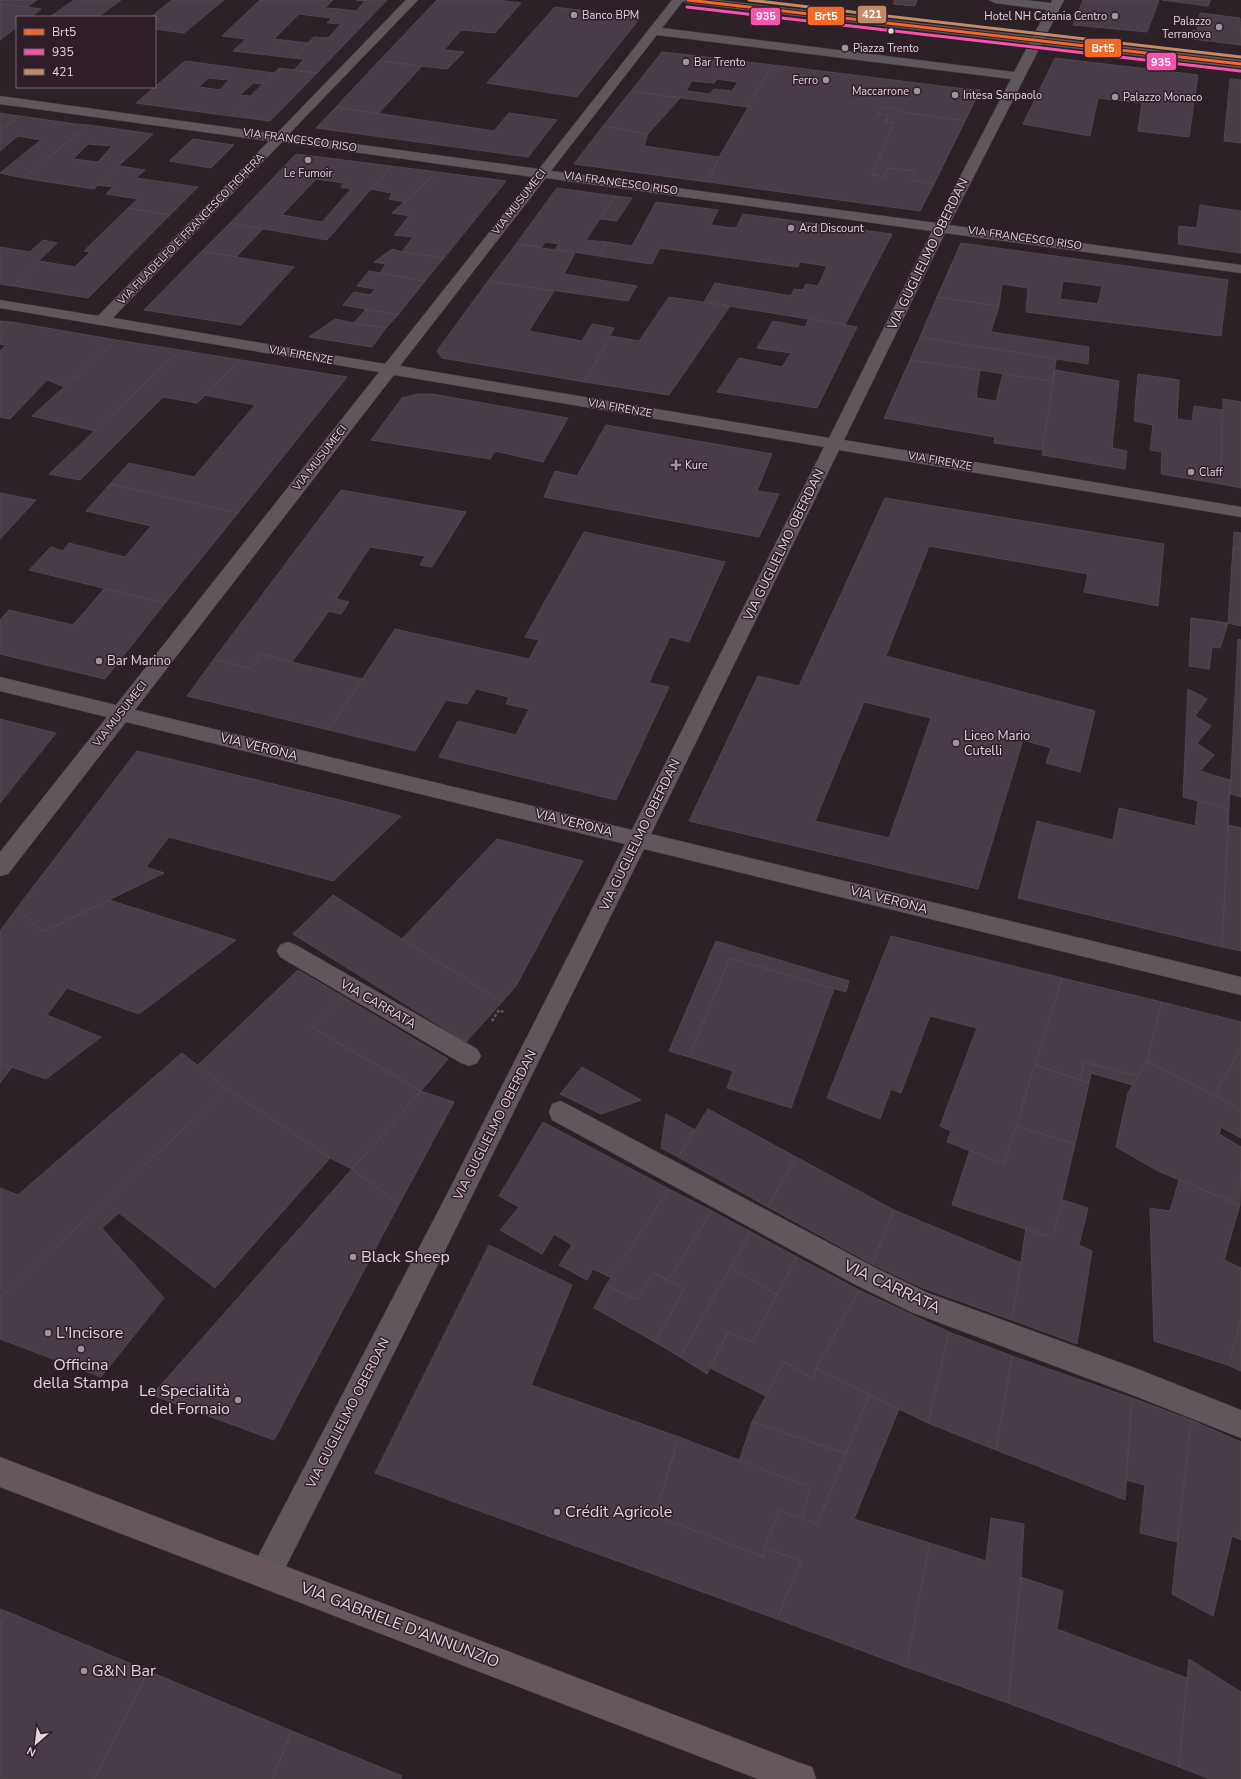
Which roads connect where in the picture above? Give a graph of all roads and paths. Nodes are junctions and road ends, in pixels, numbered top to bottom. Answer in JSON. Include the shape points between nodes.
{"nodes":[{"id":1,"x":412,"y":0,"type":"edge"},
{"id":2,"x":678,"y":0,"type":"edge"},
{"id":3,"x":688,"y":0,"type":"edge"},
{"id":4,"x":995,"y":0,"type":"edge"},
{"id":5,"x":1056,"y":3,"type":"edge"},
{"id":6,"x":655,"y":32,"type":"junction"},
{"id":7,"x":1036,"y":41,"type":"junction"},
{"id":8,"x":1241,"y":64,"type":"edge"},
{"id":9,"x":1013,"y":84,"type":"junction"},
{"id":10,"x":0,"y":100,"type":"edge"},
{"id":11,"x":279,"y":137,"type":"junction"},
{"id":12,"x":542,"y":172,"type":"junction"},
{"id":13,"x":940,"y":227,"type":"junction"},
{"id":14,"x":1241,"y":268,"type":"edge"},
{"id":15,"x":0,"y":304,"type":"edge"},
{"id":16,"x":102,"y":321,"type":"junction"},
{"id":17,"x":389,"y":369,"type":"junction"},
{"id":18,"x":834,"y":444,"type":"junction"},
{"id":19,"x":1241,"y":512,"type":"edge"},
{"id":20,"x":0,"y":684,"type":"edge"},
{"id":21,"x":120,"y":714,"type":"junction"},
{"id":22,"x":638,"y":839,"type":"junction"},
{"id":23,"x":0,"y":868,"type":"edge"},
{"id":24,"x":288,"y":951,"type":"dead end"},
{"id":25,"x":1241,"y":986,"type":"edge"},
{"id":26,"x":469,"y":1056,"type":"dead end"},
{"id":27,"x":561,"y":1112,"type":"dead end"},
{"id":28,"x":1241,"y":1424,"type":"edge"},
{"id":29,"x":0,"y":1472,"type":"edge"},
{"id":30,"x":266,"y":1573,"type":"junction"},
{"id":31,"x":800,"y":1779,"type":"edge"}],
"edges":[{"from":1,"to":11,"type":"street","name":"VIA FILADELFO E FRANCESCO FICHERA"},
{"from":2,"to":6,"type":"street","name":"VIA MUSUMECI"},
{"from":3,"to":7,"type":"main road"},
{"from":4,"to":5,"type":"street"},
{"from":5,"to":7,"type":"street","name":"VIA GUGLIELMO OBERDAN"},
{"from":6,"to":9,"type":"street"},
{"from":6,"to":12,"type":"street","name":"VIA MUSUMECI"},
{"from":7,"to":8,"type":"main road"},
{"from":7,"to":9,"type":"street","name":"VIA GUGLIELMO OBERDAN"},
{"from":9,"to":13,"type":"street","name":"VIA GUGLIELMO OBERDAN"},
{"from":10,"to":11,"type":"street","name":"VIA FRANCESCO RISO"},
{"from":11,"to":12,"type":"street","name":"VIA FRANCESCO RISO"},
{"from":11,"to":16,"type":"street","name":"VIA FILADELFO E FRANCESCO FICHERA"},
{"from":12,"to":13,"type":"street","name":"VIA FRANCESCO RISO"},
{"from":12,"to":17,"type":"street","name":"VIA MUSUMECI"},
{"from":13,"to":14,"type":"street","name":"VIA FRANCESCO RISO"},
{"from":13,"to":18,"type":"street","name":"VIA GUGLIELMO OBERDAN"},
{"from":15,"to":16,"type":"street","name":"VIA FIRENZE"},
{"from":16,"to":17,"type":"street","name":"VIA FIRENZE"},
{"from":17,"to":18,"type":"street","name":"VIA FIRENZE"},
{"from":17,"to":21,"type":"street","name":"VIA MUSUMECI"},
{"from":18,"to":19,"type":"street","name":"VIA FIRENZE"},
{"from":18,"to":22,"type":"street","name":"VIA GUGLIELMO OBERDAN"},
{"from":20,"to":21,"type":"street","name":"VIA VERONA"},
{"from":21,"to":22,"type":"street","name":"VIA VERONA"},
{"from":21,"to":23,"type":"street","name":"VIA MUSUMECI"},
{"from":22,"to":25,"type":"street","name":"VIA VERONA"},
{"from":22,"to":30,"type":"street","name":"VIA GUGLIELMO OBERDAN"},
{"from":24,"to":26,"type":"street","name":"VIA CARRATA"},
{"from":27,"to":28,"type":"street","name":"VIA CARRATA","via":[[858,1272],[921,1303]]},
{"from":29,"to":30,"type":"main road","name":"VIA GABRIELE D'ANNUNZIO"},
{"from":30,"to":31,"type":"main road","name":"VIA GABRIELE D'ANNUNZIO"}]}
